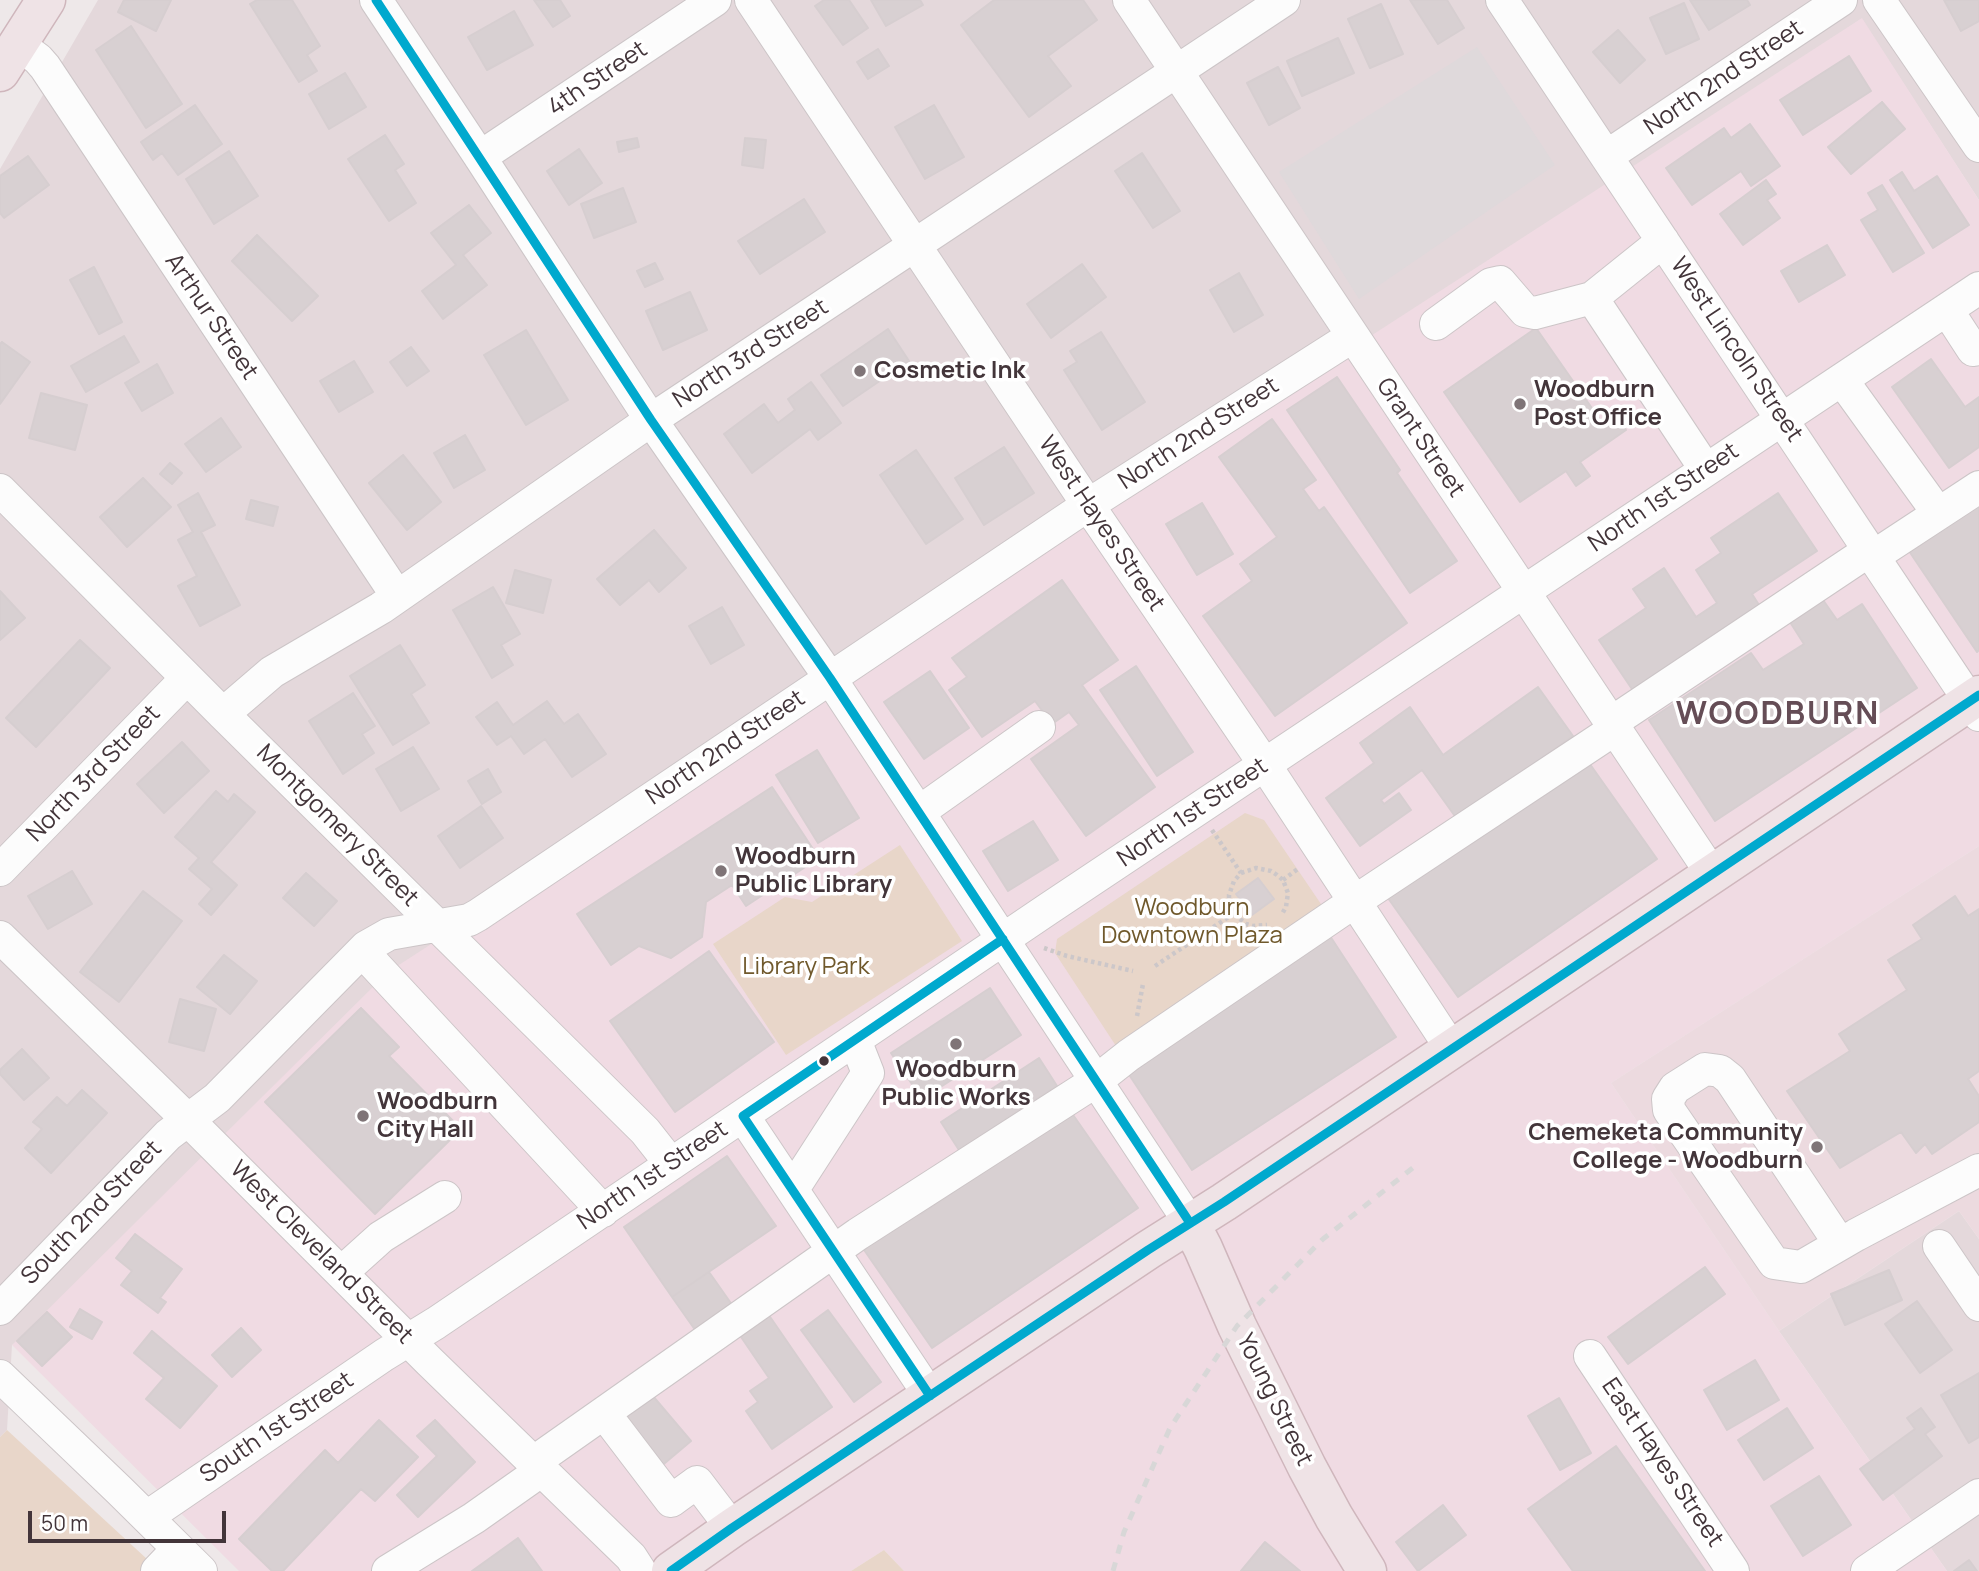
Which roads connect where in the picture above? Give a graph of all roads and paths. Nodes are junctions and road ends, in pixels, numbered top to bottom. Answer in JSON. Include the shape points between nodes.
{"nodes":[{"id":1,"x":46,"y":0,"type":"edge"},
{"id":2,"x":376,"y":0,"type":"edge"},
{"id":3,"x":715,"y":0,"type":"edge"},
{"id":4,"x":751,"y":0,"type":"edge"},
{"id":5,"x":1129,"y":0,"type":"edge"},
{"id":6,"x":1284,"y":0,"type":"edge"},
{"id":7,"x":1502,"y":0,"type":"edge"},
{"id":8,"x":1841,"y":0,"type":"edge"},
{"id":9,"x":1879,"y":0,"type":"edge"},
{"id":10,"x":9,"y":58,"type":"edge"},
{"id":11,"x":1177,"y":71,"type":"junction"},
{"id":12,"x":1979,"y":146,"type":"edge"},
{"id":13,"x":1606,"y":156,"type":"junction"},
{"id":14,"x":481,"y":157,"type":"junction"},
{"id":15,"x":1663,"y":241,"type":"junction"},
{"id":16,"x":916,"y":246,"type":"junction"},
{"id":17,"x":1979,"y":288,"type":"edge"},
{"id":18,"x":1592,"y":298,"type":"junction"},
{"id":19,"x":1947,"y":310,"type":"junction"},
{"id":20,"x":1436,"y":324,"type":"dead end"},
{"id":21,"x":1353,"y":336,"type":"junction"},
{"id":22,"x":1979,"y":349,"type":"edge"},
{"id":23,"x":1842,"y":380,"type":"junction"},
{"id":24,"x":1782,"y":419,"type":"junction"},
{"id":25,"x":651,"y":421,"type":"junction"},
{"id":26,"x":1706,"y":470,"type":"junction"},
{"id":27,"x":1979,"y":487,"type":"edge"},
{"id":28,"x":0,"y":490,"type":"edge"},
{"id":29,"x":1088,"y":505,"type":"junction"},
{"id":30,"x":1938,"y":513,"type":"junction"},
{"id":31,"x":1872,"y":553,"type":"junction"},
{"id":32,"x":1523,"y":591,"type":"junction"},
{"id":33,"x":397,"y":596,"type":"junction"},
{"id":34,"x":187,"y":678,"type":"junction"},
{"id":35,"x":830,"y":678,"type":"junction"},
{"id":36,"x":1976,"y":704,"type":"edge"},
{"id":37,"x":223,"y":714,"type":"junction"},
{"id":38,"x":1613,"y":726,"type":"junction"},
{"id":39,"x":1039,"y":727,"type":"dead end"},
{"id":40,"x":1265,"y":765,"type":"junction"},
{"id":41,"x":1198,"y":810,"type":"junction"},
{"id":42,"x":919,"y":812,"type":"junction"},
{"id":43,"x":0,"y":870,"type":"edge"},
{"id":44,"x":1241,"y":873,"type":"junction"},
{"id":45,"x":1712,"y":874,"type":"junction"},
{"id":46,"x":1354,"y":902,"type":"junction"},
{"id":47,"x":1234,"y":914,"type":"junction"},
{"id":48,"x":437,"y":926,"type":"junction"},
{"id":49,"x":0,"y":937,"type":"edge"},
{"id":50,"x":1003,"y":939,"type":"junction"},
{"id":51,"x":1044,"y":948,"type":"dead end"},
{"id":52,"x":362,"y":951,"type":"junction"},
{"id":53,"x":1155,"y":965,"type":"dead end"},
{"id":54,"x":1133,"y":971,"type":"dead end"},
{"id":55,"x":855,"y":1040,"type":"junction"},
{"id":56,"x":1451,"y":1048,"type":"junction"},
{"id":57,"x":1096,"y":1081,"type":"junction"},
{"id":58,"x":743,"y":1116,"type":"junction"},
{"id":59,"x":188,"y":1120,"type":"junction"},
{"id":60,"x":671,"y":1164,"type":"junction"},
{"id":61,"x":1979,"y":1170,"type":"edge"},
{"id":62,"x":793,"y":1189,"type":"junction"},
{"id":63,"x":445,"y":1197,"type":"dead end"},
{"id":64,"x":603,"y":1211,"type":"junction"},
{"id":65,"x":1190,"y":1223,"type":"junction"},
{"id":66,"x":1840,"y":1244,"type":"junction"},
{"id":67,"x":1939,"y":1247,"type":"dead end"},
{"id":68,"x":834,"y":1251,"type":"junction"},
{"id":69,"x":341,"y":1273,"type":"junction"},
{"id":70,"x":1979,"y":1305,"type":"edge"},
{"id":71,"x":0,"y":1309,"type":"edge"},
{"id":72,"x":408,"y":1340,"type":"junction"},
{"id":73,"x":1590,"y":1356,"type":"dead end"},
{"id":74,"x":0,"y":1376,"type":"edge"},
{"id":75,"x":930,"y":1396,"type":"junction"},
{"id":76,"x":604,"y":1413,"type":"junction"},
{"id":77,"x":538,"y":1466,"type":"junction"},
{"id":78,"x":1979,"y":1495,"type":"edge"},
{"id":79,"x":147,"y":1517,"type":"junction"},
{"id":80,"x":732,"y":1528,"type":"junction"},
{"id":81,"x":167,"y":1560,"type":"edge"},
{"id":82,"x":201,"y":1571,"type":"edge"},
{"id":83,"x":388,"y":1571,"type":"edge"},
{"id":84,"x":640,"y":1571,"type":"edge"},
{"id":85,"x":671,"y":1571,"type":"edge"},
{"id":86,"x":1367,"y":1571,"type":"edge"},
{"id":87,"x":1733,"y":1571,"type":"edge"},
{"id":88,"x":1867,"y":1571,"type":"edge"}],
"edges":[{"from":1,"to":10,"type":"main road"},
{"from":2,"to":14,"type":"street"},
{"from":3,"to":14,"type":"street","name":"4th Street"},
{"from":4,"to":16,"type":"street","name":"West Hayes Street"},
{"from":5,"to":11,"type":"street","name":"Grant Street"},
{"from":6,"to":11,"type":"street","name":"North 3rd Street"},
{"from":7,"to":13,"type":"street","name":"West Lincoln Street"},
{"from":8,"to":13,"type":"street","name":"North 2nd Street"},
{"from":9,"to":12,"type":"street"},
{"from":10,"to":33,"type":"street","name":"Arthur Street","via":[[38,60],[45,67]]},
{"from":11,"to":16,"type":"street","name":"North 3rd Street"},
{"from":11,"to":21,"type":"street","name":"Grant Street"},
{"from":13,"to":15,"type":"street","name":"West Lincoln Street"},
{"from":14,"to":25,"type":"street"},
{"from":15,"to":18,"type":"street"},
{"from":15,"to":24,"type":"street","name":"West Lincoln Street"},
{"from":16,"to":25,"type":"street","name":"North 3rd Street"},
{"from":16,"to":29,"type":"street","name":"West Hayes Street"},
{"from":17,"to":19,"type":"street","name":"North 1st Street"},
{"from":18,"to":20,"type":"street","via":[[1535,313],[1525,311],[1500,282]]},
{"from":18,"to":26,"type":"street"},
{"from":19,"to":22,"type":"street","via":[[1973,350]]},
{"from":19,"to":23,"type":"street","name":"North 1st Street"},
{"from":21,"to":29,"type":"street","name":"North 2nd Street"},
{"from":21,"to":32,"type":"street","name":"Grant Street"},
{"from":23,"to":24,"type":"street","name":"North 1st Street"},
{"from":23,"to":30,"type":"street"},
{"from":24,"to":26,"type":"street","name":"North 1st Street"},
{"from":24,"to":31,"type":"street","name":"West Lincoln Street"},
{"from":25,"to":33,"type":"street","name":"North 3rd Street"},
{"from":25,"to":35,"type":"street"},
{"from":26,"to":32,"type":"street","name":"North 1st Street"},
{"from":27,"to":30,"type":"street"},
{"from":28,"to":34,"type":"street","name":"Montgomery Street"},
{"from":29,"to":35,"type":"street","name":"North 2nd Street"},
{"from":29,"to":40,"type":"street","name":"West Hayes Street"},
{"from":30,"to":31,"type":"street"},
{"from":31,"to":36,"type":"street","name":"West Lincoln Street"},
{"from":31,"to":38,"type":"street"},
{"from":32,"to":38,"type":"street","name":"Grant Street"},
{"from":32,"to":40,"type":"street","name":"North 1st Street"},
{"from":33,"to":37,"type":"street","name":"North 3rd Street","via":[[272,672]]},
{"from":34,"to":37,"type":"street","name":"Montgomery Street"},
{"from":34,"to":43,"type":"street","name":"North 3rd Street"},
{"from":35,"to":42,"type":"street"},
{"from":35,"to":48,"type":"street","name":"North 2nd Street","via":[[478,915]]},
{"from":36,"to":45,"type":"main road"},
{"from":37,"to":48,"type":"street","name":"Montgomery Street"},
{"from":38,"to":45,"type":"street","name":"Grant Street"},
{"from":38,"to":46,"type":"street"},
{"from":39,"to":42,"type":"street"},
{"from":40,"to":41,"type":"street","name":"North 1st Street"},
{"from":40,"to":46,"type":"street","name":"West Hayes Street"},
{"from":41,"to":44,"type":"path"},
{"from":41,"to":50,"type":"street","name":"North 1st Street"},
{"from":42,"to":50,"type":"street"},
{"from":44,"to":47,"type":"path","via":[[1229,895]]},
{"from":44,"to":47,"type":"path","via":[[1264,868],[1277,874],[1288,899],[1277,920],[1261,927],[1245,924]]},
{"from":45,"to":56,"type":"main road"},
{"from":46,"to":56,"type":"street","name":"West Hayes Street"},
{"from":46,"to":57,"type":"street"},
{"from":47,"to":53,"type":"path"},
{"from":48,"to":52,"type":"street","name":"North 2nd Street","via":[[389,934]]},
{"from":48,"to":60,"type":"street","name":"Montgomery Street","via":[[645,1131]]},
{"from":49,"to":59,"type":"street","name":"West Cleveland Street"},
{"from":50,"to":55,"type":"street","name":"North 1st Street"},
{"from":50,"to":57,"type":"street"},
{"from":51,"to":54,"type":"path"},
{"from":52,"to":59,"type":"street","name":"North 2nd Street","via":[[217,1098]]},
{"from":52,"to":64,"type":"street"},
{"from":55,"to":58,"type":"street","name":"North 1st Street"},
{"from":55,"to":62,"type":"street","via":[[868,1073]]},
{"from":56,"to":65,"type":"main road"},
{"from":57,"to":65,"type":"street"},
{"from":57,"to":68,"type":"street"},
{"from":58,"to":60,"type":"street","name":"North 1st Street"},
{"from":58,"to":62,"type":"street"},
{"from":59,"to":69,"type":"street","name":"West Cleveland Street"},
{"from":59,"to":71,"type":"street","name":"South 2nd Street","via":[[168,1135]]},
{"from":60,"to":64,"type":"street","name":"North 1st Street"},
{"from":61,"to":66,"type":"street"},
{"from":62,"to":68,"type":"street"},
{"from":63,"to":69,"type":"street","via":[[381,1237]]},
{"from":64,"to":72,"type":"street","name":"North 1st Street"},
{"from":65,"to":75,"type":"main road"},
{"from":65,"to":86,"type":"main road","name":"Young Street","via":[[1307,1467]]},
{"from":66,"to":66,"type":"street","via":[[1801,1267],[1774,1263],[1669,1110],[1668,1099],[1675,1088],[1705,1069],[1720,1071],[1730,1079]]},
{"from":67,"to":70,"type":"street"},
{"from":68,"to":75,"type":"street"},
{"from":68,"to":76,"type":"street"},
{"from":69,"to":72,"type":"street","name":"West Cleveland Street"},
{"from":72,"to":77,"type":"street","name":"West Cleveland Street"},
{"from":72,"to":79,"type":"street","name":"South 1st Street"},
{"from":73,"to":87,"type":"street","name":"East Hayes Street"},
{"from":74,"to":79,"type":"street"},
{"from":75,"to":80,"type":"main road"},
{"from":76,"to":77,"type":"street"},
{"from":76,"to":80,"type":"street","via":[[671,1501],[697,1482]]},
{"from":77,"to":83,"type":"street","via":[[474,1518]]},
{"from":77,"to":84,"type":"street","name":"West Cleveland Street"},
{"from":78,"to":88,"type":"street"},
{"from":79,"to":81,"type":"street"},
{"from":80,"to":85,"type":"main road"},
{"from":81,"to":82,"type":"street"}]}
